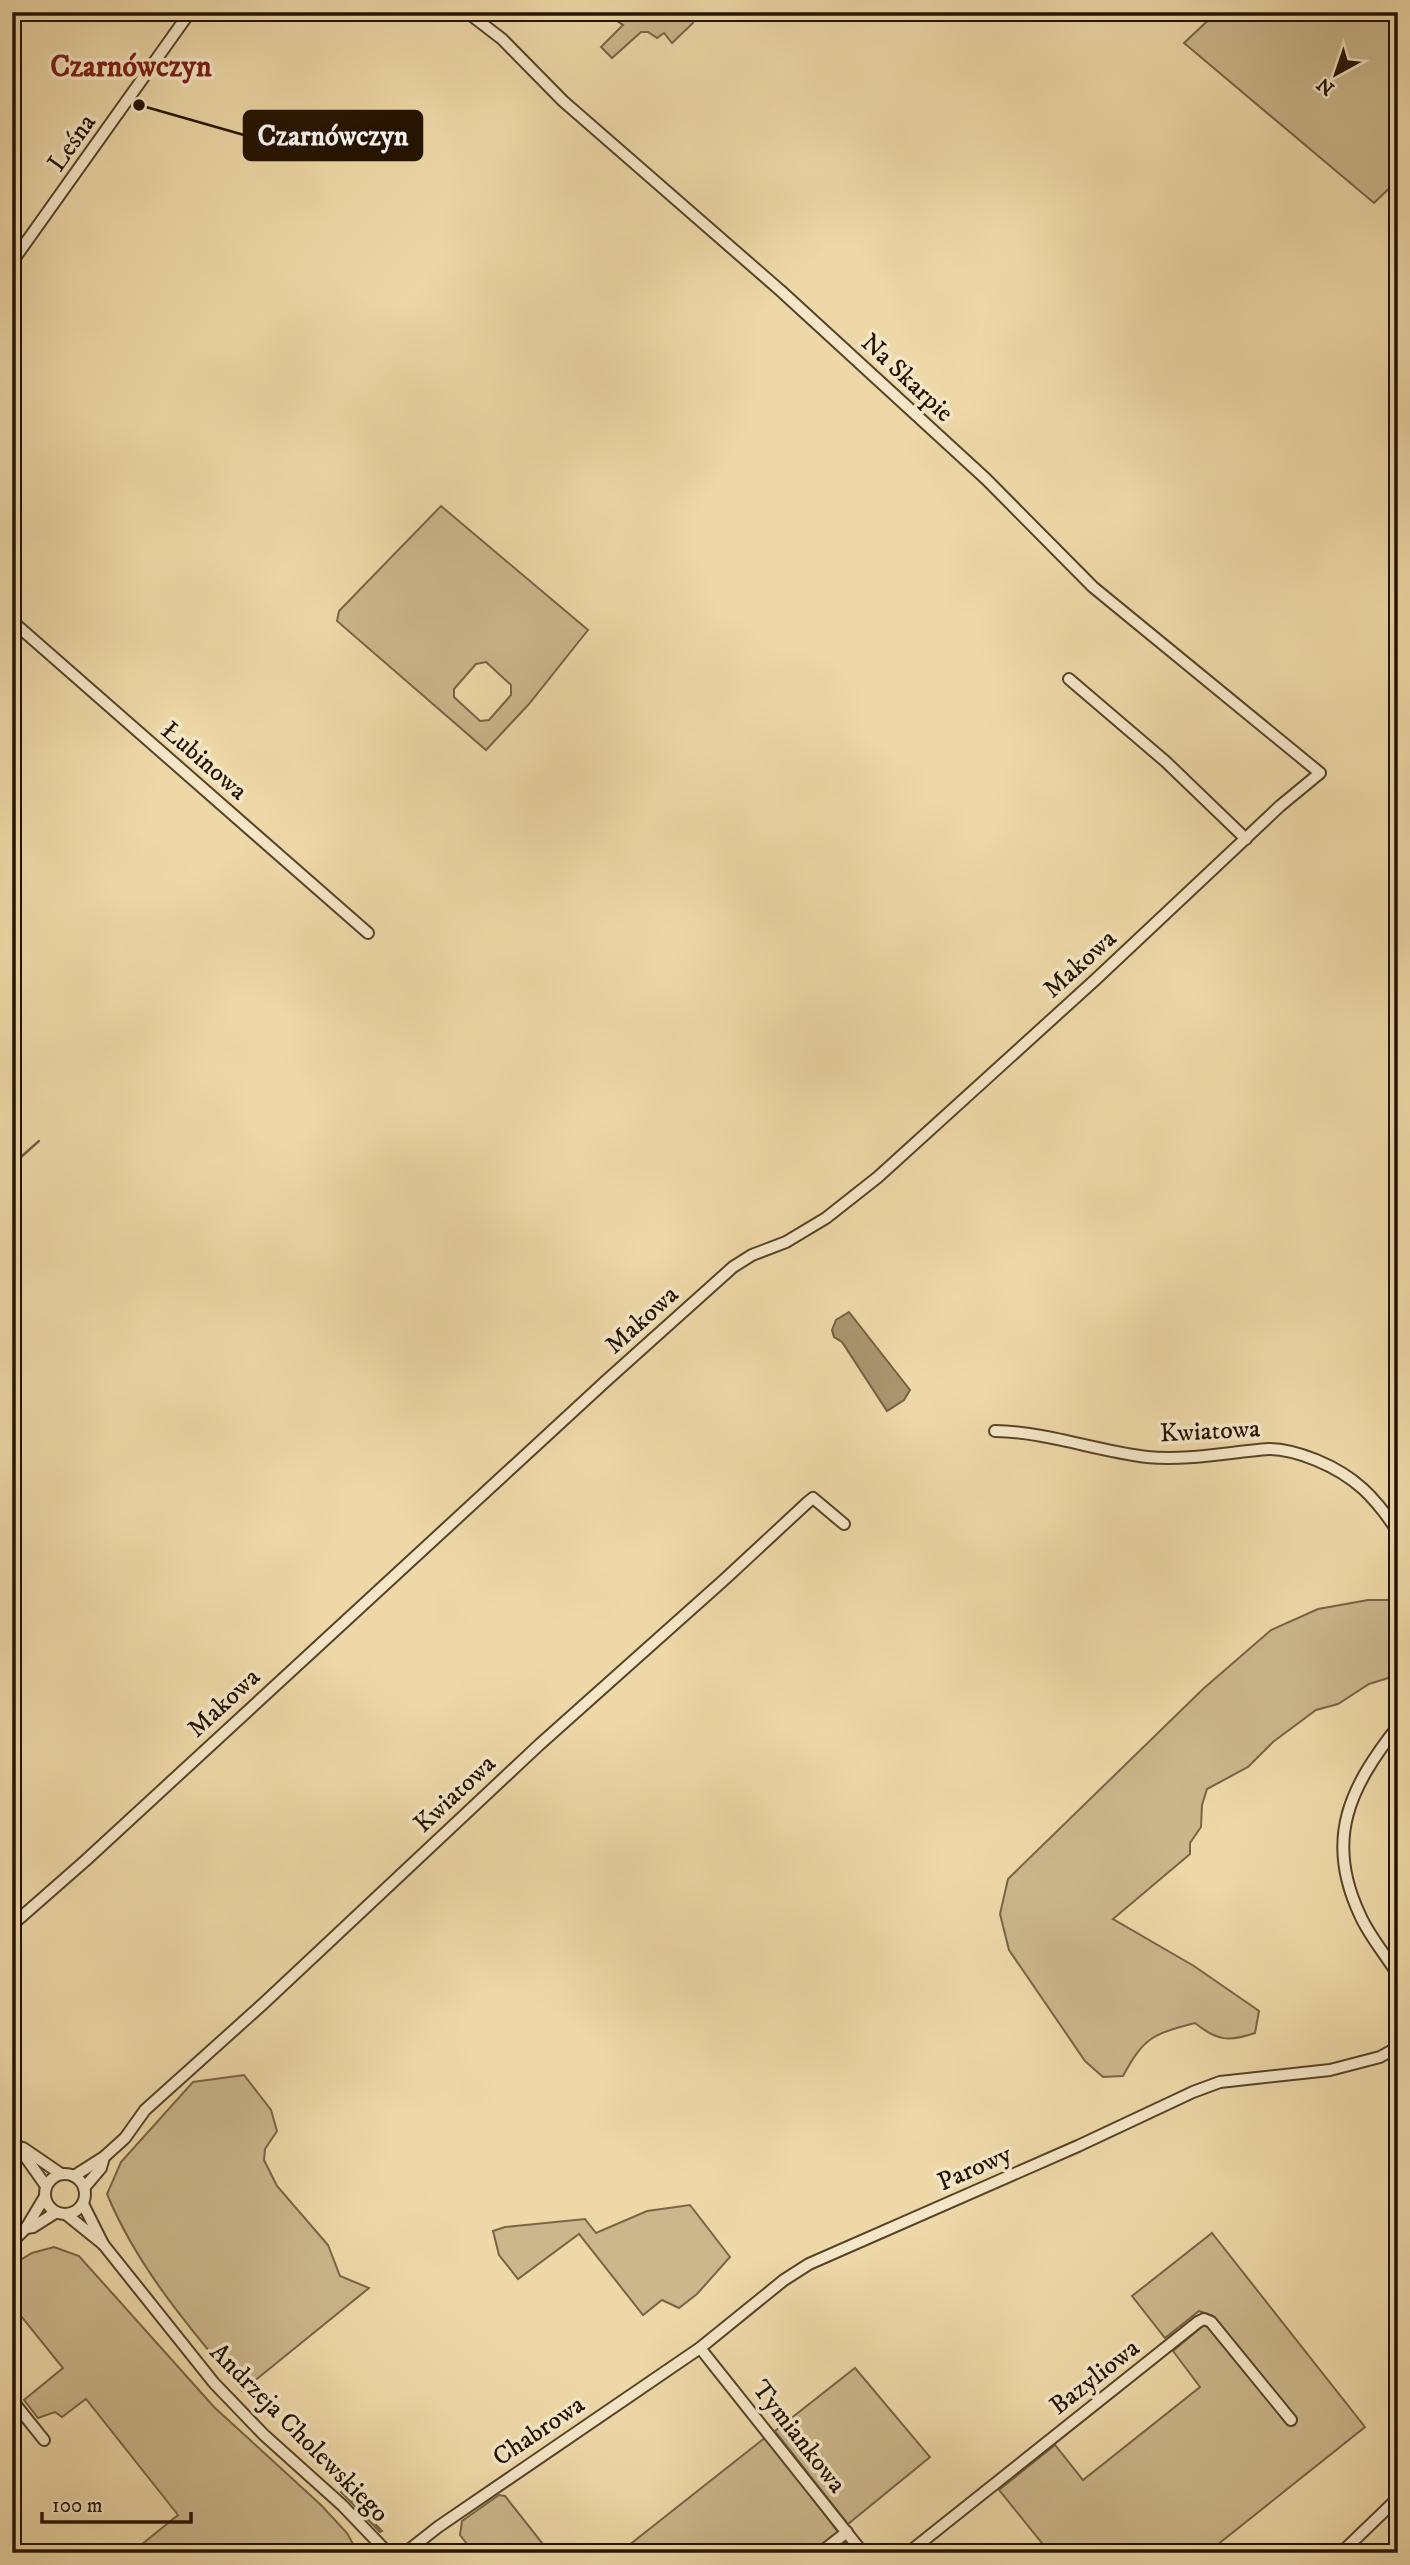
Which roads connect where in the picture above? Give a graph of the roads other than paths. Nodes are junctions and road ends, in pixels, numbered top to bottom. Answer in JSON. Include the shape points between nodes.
{"nodes":[{"id":1,"x":190,"y":12,"type":"edge"},
{"id":2,"x":467,"y":12,"type":"edge"},
{"id":3,"x":12,"y":262,"type":"edge"},
{"id":4,"x":12,"y":621,"type":"edge"},
{"id":5,"x":1069,"y":679,"type":"dead end"},
{"id":6,"x":1320,"y":773,"type":"joint"},
{"id":7,"x":1246,"y":839,"type":"junction"},
{"id":8,"x":368,"y":933,"type":"dead end"},
{"id":9,"x":995,"y":1431,"type":"dead end"},
{"id":10,"x":845,"y":1524,"type":"dead end"},
{"id":11,"x":1398,"y":1532,"type":"edge"},
{"id":12,"x":1398,"y":1726,"type":"edge"},
{"id":13,"x":12,"y":1925,"type":"edge"},
{"id":14,"x":1398,"y":1975,"type":"edge"},
{"id":15,"x":1398,"y":2047,"type":"edge"},
{"id":16,"x":16,"y":2142,"type":"edge"},
{"id":17,"x":104,"y":2157,"type":"junction"},
{"id":18,"x":61,"y":2174,"type":"junction"},
{"id":19,"x":74,"y":2176,"type":"junction"},
{"id":20,"x":85,"y":2188,"type":"junction"},
{"id":21,"x":45,"y":2192,"type":"junction"},
{"id":22,"x":83,"y":2204,"type":"junction"},
{"id":23,"x":61,"y":2214,"type":"junction"},
{"id":24,"x":26,"y":2228,"type":"junction"},
{"id":25,"x":12,"y":2242,"type":"edge"},
{"id":26,"x":103,"y":2244,"type":"junction"},
{"id":27,"x":700,"y":2348,"type":"junction"},
{"id":28,"x":12,"y":2400,"type":"edge"},
{"id":29,"x":1290,"y":2420,"type":"dead end"},
{"id":30,"x":44,"y":2440,"type":"dead end"},
{"id":31,"x":1398,"y":2498,"type":"edge"},
{"id":32,"x":847,"y":2532,"type":"junction"},
{"id":33,"x":388,"y":2553,"type":"edge"},
{"id":34,"x":405,"y":2553,"type":"edge"},
{"id":35,"x":820,"y":2553,"type":"edge"},
{"id":36,"x":863,"y":2553,"type":"edge"},
{"id":37,"x":908,"y":2553,"type":"edge"},
{"id":38,"x":1341,"y":2553,"type":"edge"}],
"edges":[{"from":1,"to":3,"type":"street","name":"Leśna"},
{"from":2,"to":6,"type":"street","name":"Na Skarpie","via":[[986,479],[1093,587]]},
{"from":4,"to":8,"type":"street","name":"Łubinowa"},
{"from":5,"to":7,"type":"street","via":[[1165,761]]},
{"from":6,"to":7,"type":"street","name":"Makowa"},
{"from":7,"to":13,"type":"street","name":"Makowa","via":[[878,1177],[826,1218],[733,1267]]},
{"from":9,"to":11,"type":"street","name":"Kwiatowa","via":[[1149,1457],[1272,1449],[1299,1453],[1349,1475]]},
{"from":10,"to":17,"type":"street","name":"Kwiatowa","via":[[813,1498],[808,1502],[145,2110]]},
{"from":12,"to":14,"type":"street","via":[[1357,1784],[1343,1830],[1348,1881],[1360,1917]]},
{"from":15,"to":27,"type":"street","name":"Parowy","via":[[1380,2057],[1330,2070],[1220,2082],[1193,2092],[821,2259],[785,2280]]},
{"from":16,"to":18,"type":"street"},
{"from":16,"to":21,"type":"street"},
{"from":17,"to":19,"type":"street","name":"Kwiatowa"},
{"from":17,"to":20,"type":"street","name":"Kwiatowa"},
{"from":18,"to":19,"type":"street"},
{"from":18,"to":21,"type":"street","via":[[50,2180]]},
{"from":19,"to":20,"type":"street"},
{"from":20,"to":22,"type":"street"},
{"from":21,"to":23,"type":"street","via":[[49,2208]]},
{"from":21,"to":24,"type":"street"},
{"from":22,"to":23,"type":"street"},
{"from":22,"to":26,"type":"street","name":"Andrzeja Cholewskiego"},
{"from":23,"to":24,"type":"street"},
{"from":23,"to":26,"type":"street","name":"Andrzeja Cholewskiego"},
{"from":24,"to":25,"type":"street"},
{"from":26,"to":33,"type":"street","name":"Andrzeja Cholewskiego","via":[[222,2392]]},
{"from":27,"to":32,"type":"street","name":"Tymiankowa"},
{"from":27,"to":34,"type":"street","name":"Chabrowa"},
{"from":28,"to":30,"type":"street"},
{"from":29,"to":37,"type":"street","name":"Bazyliowa","via":[[1204,2319]]},
{"from":31,"to":38,"type":"street"},
{"from":32,"to":35,"type":"street"},
{"from":32,"to":36,"type":"street","name":"Tymiankowa"}]}
